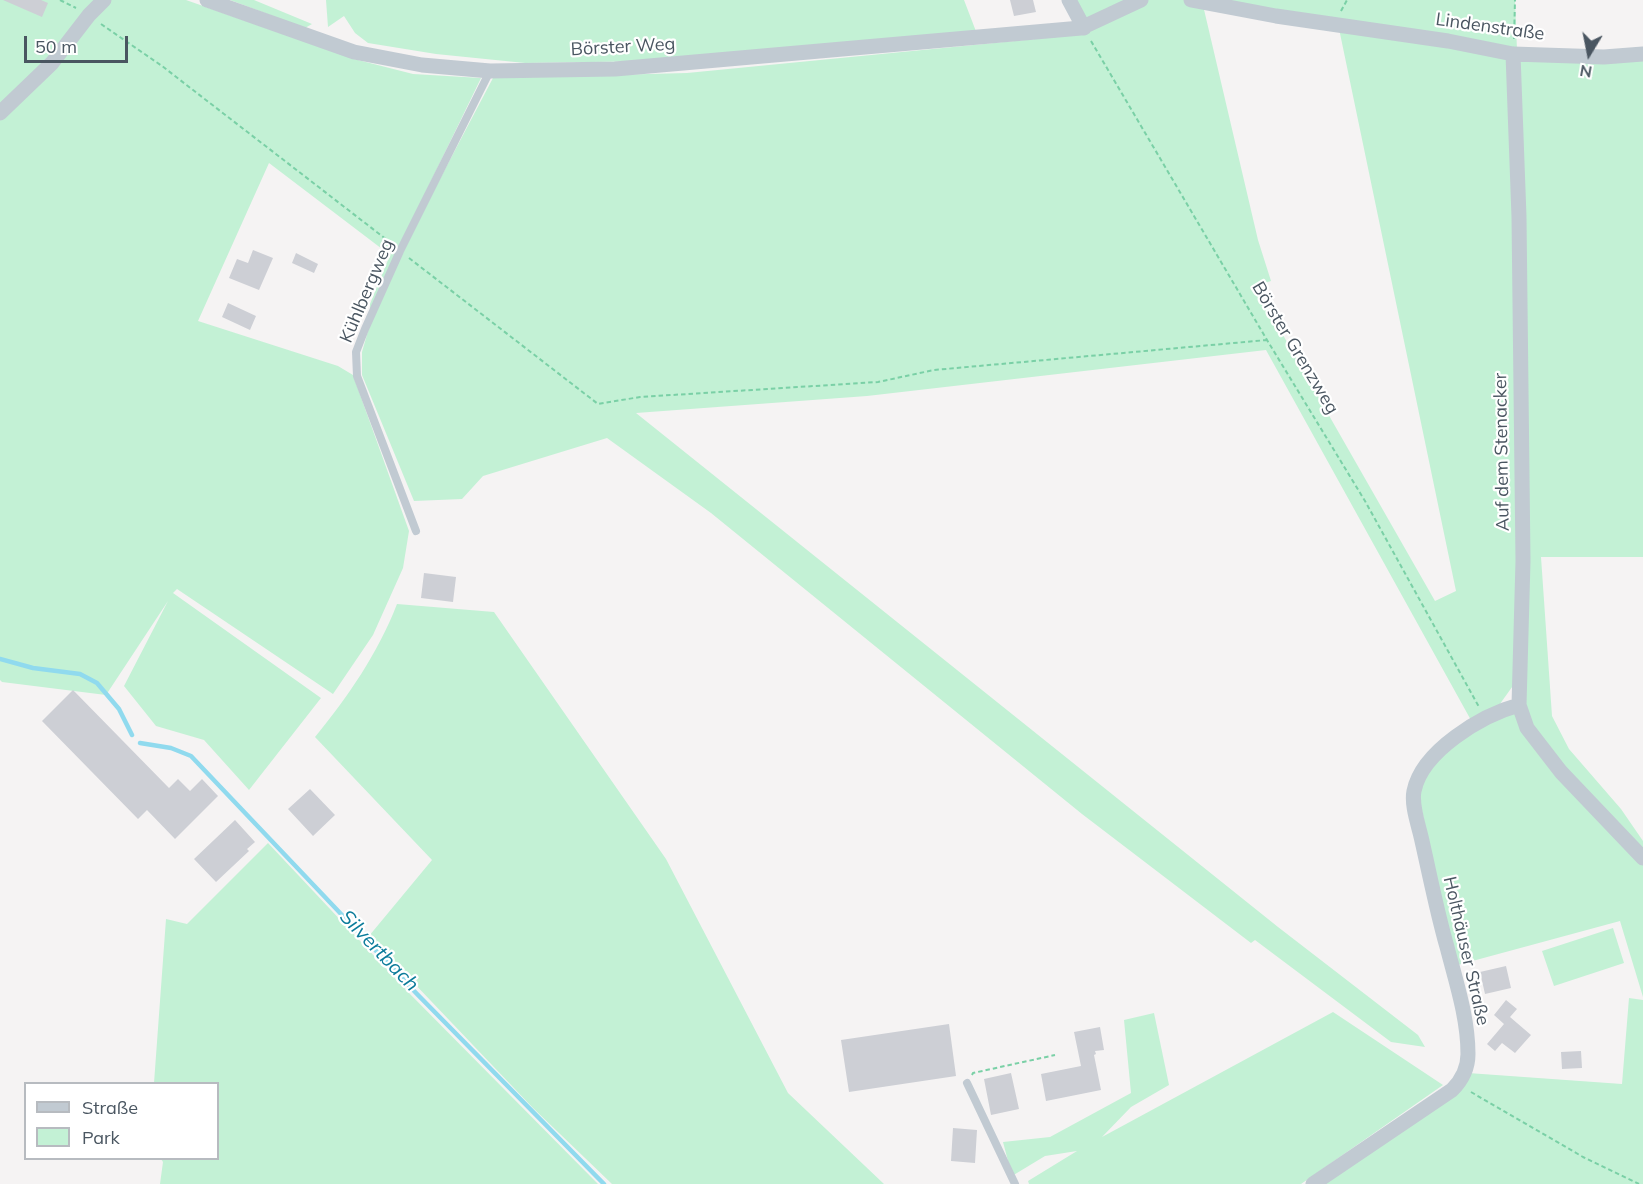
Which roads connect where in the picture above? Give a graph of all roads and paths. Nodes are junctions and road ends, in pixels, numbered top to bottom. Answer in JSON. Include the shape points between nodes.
{"nodes":[{"id":1,"x":60,"y":0,"type":"edge"},
{"id":2,"x":104,"y":0,"type":"edge"},
{"id":3,"x":207,"y":0,"type":"edge"},
{"id":4,"x":1069,"y":0,"type":"edge"},
{"id":5,"x":1141,"y":0,"type":"edge"},
{"id":6,"x":1191,"y":0,"type":"edge"},
{"id":7,"x":1515,"y":0,"type":"edge"},
{"id":8,"x":89,"y":15,"type":"junction"},
{"id":9,"x":1084,"y":28,"type":"junction"},
{"id":10,"x":1513,"y":54,"type":"junction"},
{"id":11,"x":1643,"y":54,"type":"edge"},
{"id":12,"x":490,"y":70,"type":"junction"},
{"id":13,"x":0,"y":113,"type":"edge"},
{"id":14,"x":400,"y":251,"type":"junction"},
{"id":15,"x":1267,"y":340,"type":"junction"},
{"id":16,"x":416,"y":531,"type":"dead end"},
{"id":17,"x":1519,"y":705,"type":"junction"},
{"id":18,"x":1485,"y":718,"type":"junction"},
{"id":19,"x":1643,"y":858,"type":"edge"},
{"id":20,"x":1054,"y":1055,"type":"dead end"},
{"id":21,"x":967,"y":1083,"type":"joint"},
{"id":22,"x":1459,"y":1084,"type":"junction"},
{"id":23,"x":1015,"y":1184,"type":"edge"},
{"id":24,"x":1313,"y":1184,"type":"edge"},
{"id":25,"x":1639,"y":1184,"type":"edge"}],
"edges":[{"from":1,"to":8,"type":"path"},
{"from":2,"to":8,"type":"street"},
{"from":3,"to":12,"type":"street","name":"Börster Weg","via":[[354,51],[422,65]]},
{"from":4,"to":9,"type":"street"},
{"from":5,"to":9,"type":"street"},
{"from":6,"to":10,"type":"street","name":"Lindenstraße"},
{"from":7,"to":10,"type":"path"},
{"from":8,"to":13,"type":"street","via":[[52,63]]},
{"from":8,"to":14,"type":"path","via":[[162,66]]},
{"from":9,"to":12,"type":"street","name":"Börster Weg","via":[[615,69]]},
{"from":9,"to":15,"type":"path","name":"Börster Grenzweg"},
{"from":10,"to":11,"type":"street","name":"Lindenstraße"},
{"from":10,"to":17,"type":"street","name":"Auf dem Stenacker","via":[[1523,561]]},
{"from":12,"to":14,"type":"lane","name":"Kühlbergweg"},
{"from":14,"to":15,"type":"path","via":[[598,404],[878,382],[934,370]]},
{"from":14,"to":16,"type":"lane","name":"Kühlbergweg","via":[[356,352],[357,376]]},
{"from":15,"to":18,"type":"path","name":"Börster Grenzweg","via":[[1365,501]]},
{"from":17,"to":18,"type":"street","name":"Holthäuser Straße"},
{"from":17,"to":19,"type":"street","name":"Auf dem Stenacker","via":[[1527,728],[1561,772]]},
{"from":18,"to":22,"type":"street","name":"Holthäuser Straße","via":[[1436,754],[1419,778],[1414,793],[1462,1009],[1468,1054]]},
{"from":20,"to":21,"type":"path","via":[[973,1073]]},
{"from":21,"to":23,"type":"lane"},
{"from":22,"to":24,"type":"street"},
{"from":22,"to":25,"type":"path","via":[[1582,1157]]}]}
